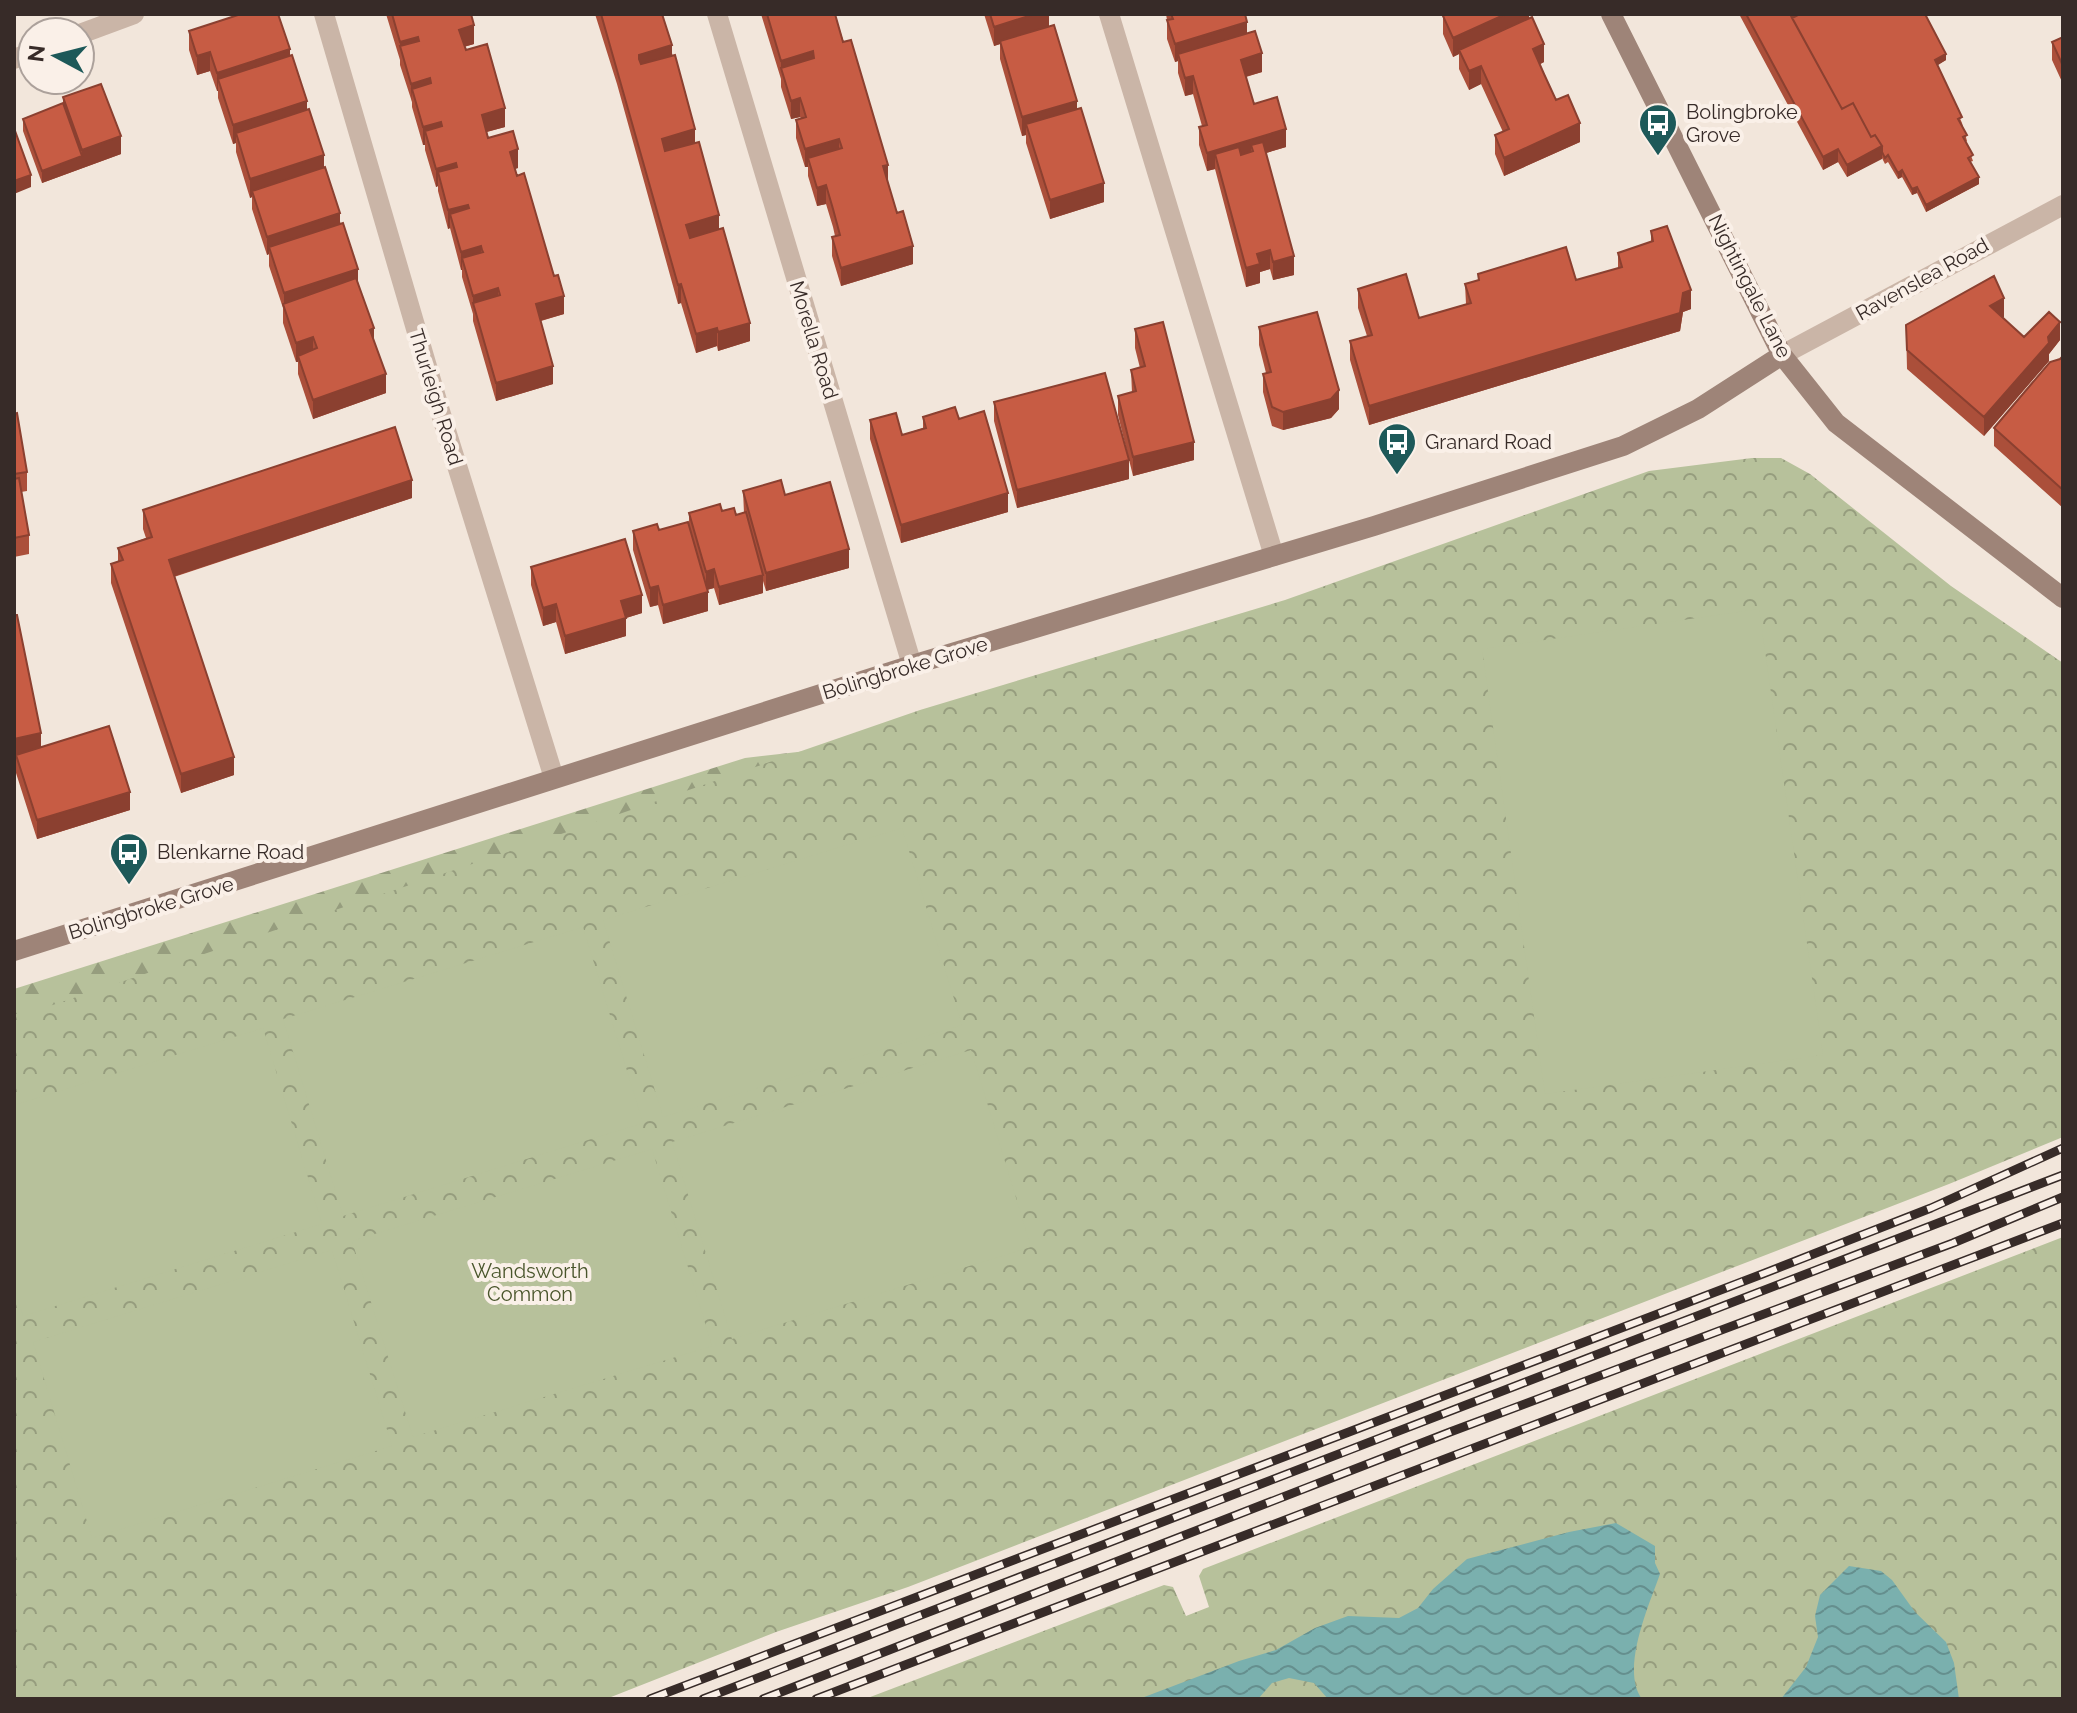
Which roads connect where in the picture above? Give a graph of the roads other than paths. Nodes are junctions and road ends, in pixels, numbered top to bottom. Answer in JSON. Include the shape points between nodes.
{"nodes":[{"id":1,"x":134,"y":14,"type":"edge"},
{"id":2,"x":324,"y":14,"type":"edge"},
{"id":3,"x":717,"y":14,"type":"edge"},
{"id":4,"x":1109,"y":14,"type":"edge"},
{"id":5,"x":1611,"y":14,"type":"edge"},
{"id":6,"x":96,"y":28,"type":"edge"},
{"id":7,"x":2063,"y":205,"type":"edge"},
{"id":8,"x":1782,"y":355,"type":"junction"},
{"id":9,"x":1274,"y":556,"type":"junction"},
{"id":10,"x":2063,"y":598,"type":"edge"},
{"id":11,"x":912,"y":665,"type":"junction"},
{"id":12,"x":554,"y":778,"type":"junction"},
{"id":13,"x":14,"y":951,"type":"edge"}],
"edges":[{"from":1,"to":6,"type":"street"},
{"from":2,"to":12,"type":"street","name":"Thurleigh Road"},
{"from":3,"to":11,"type":"street","name":"Morella Road"},
{"from":4,"to":9,"type":"street"},
{"from":5,"to":8,"type":"main road","name":"Nightingale Lane"},
{"from":7,"to":8,"type":"street","name":"Ravenslea Road"},
{"from":8,"to":9,"type":"main road","name":"Bolingbroke Grove","via":[[1698,409],[1623,446]]},
{"from":8,"to":10,"type":"main road","name":"Nightingale Lane","via":[[1836,423]]},
{"from":9,"to":11,"type":"main road","name":"Bolingbroke Grove"},
{"from":11,"to":12,"type":"main road","name":"Bolingbroke Grove"},
{"from":12,"to":13,"type":"main road","name":"Bolingbroke Grove"}]}
